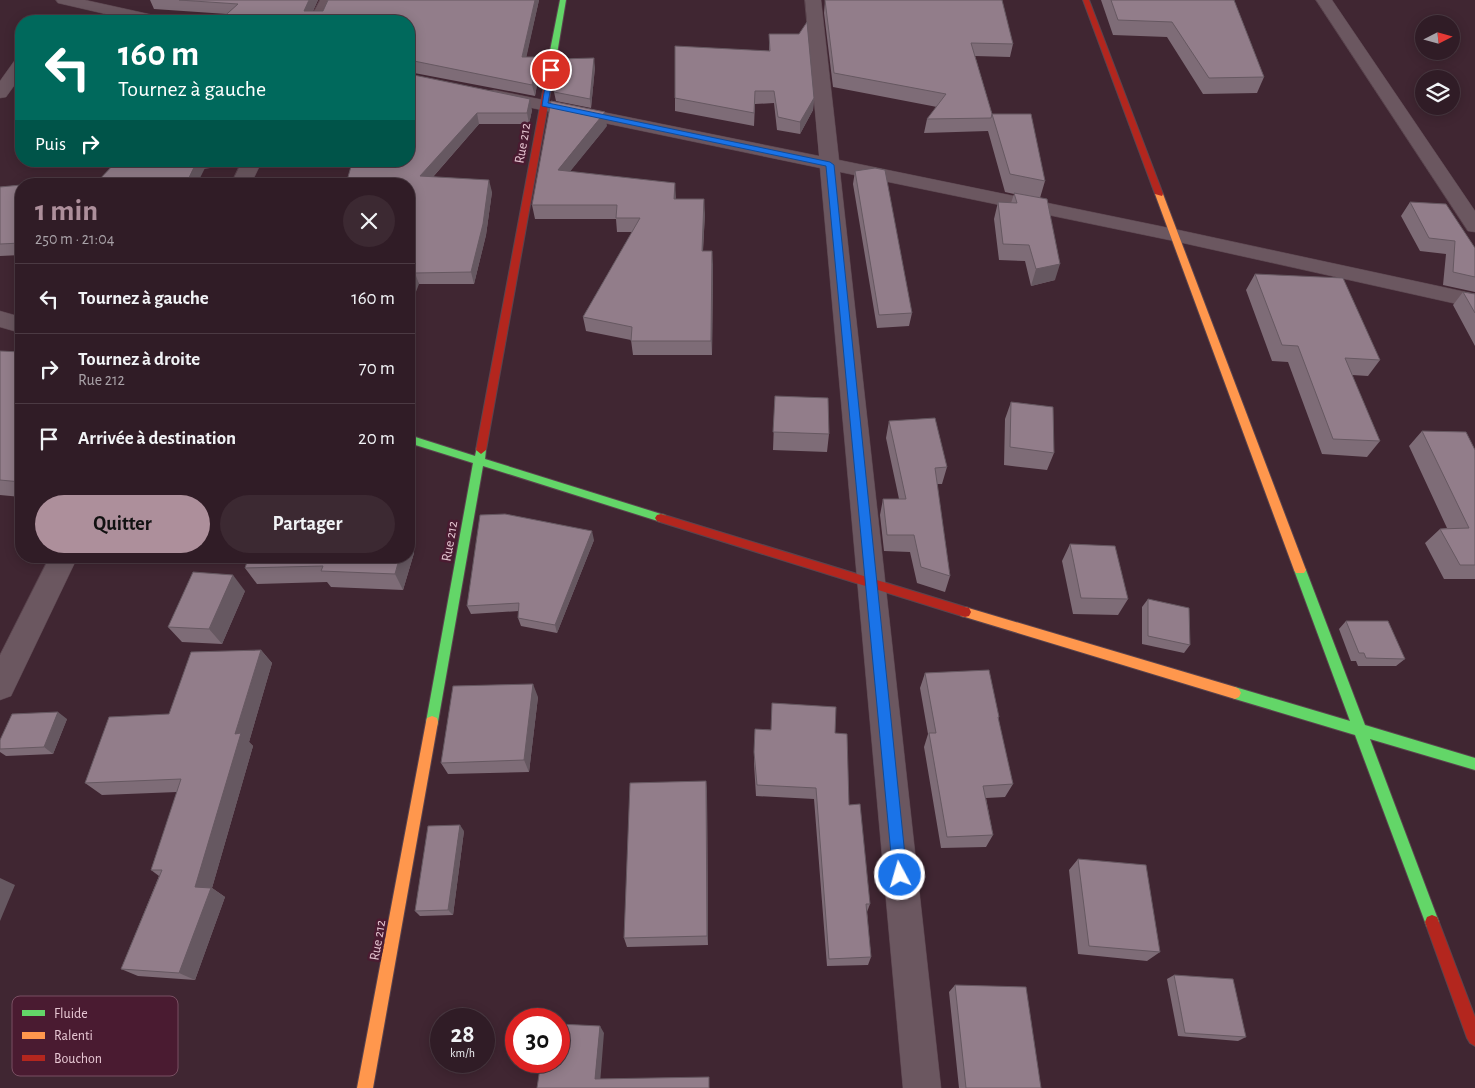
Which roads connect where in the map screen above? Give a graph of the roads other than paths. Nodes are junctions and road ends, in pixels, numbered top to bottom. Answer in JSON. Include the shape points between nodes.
{"nodes":[{"id":1,"x":328,"y":0,"type":"edge"},
{"id":2,"x":563,"y":0,"type":"edge"},
{"id":3,"x":813,"y":0,"type":"edge"},
{"id":4,"x":1086,"y":0,"type":"edge"},
{"id":5,"x":1324,"y":0,"type":"edge"},
{"id":6,"x":65,"y":4,"type":"edge"},
{"id":7,"x":124,"y":15,"type":"edge"},
{"id":8,"x":320,"y":15,"type":"edge"},
{"id":9,"x":15,"y":72,"type":"edge"},
{"id":10,"x":479,"y":92,"type":"edge"},
{"id":11,"x":0,"y":93,"type":"edge"},
{"id":12,"x":544,"y":104,"type":"junction"},
{"id":13,"x":830,"y":165,"type":"junction"},
{"id":14,"x":1475,"y":226,"type":"edge"},
{"id":15,"x":1174,"y":235,"type":"junction"},
{"id":16,"x":1475,"y":301,"type":"edge"},
{"id":17,"x":0,"y":319,"type":"edge"},
{"id":18,"x":15,"y":323,"type":"edge"},
{"id":19,"x":415,"y":441,"type":"edge"},
{"id":20,"x":480,"y":460,"type":"junction"},
{"id":21,"x":61,"y":563,"type":"edge"},
{"id":22,"x":871,"y":584,"type":"junction"},
{"id":23,"x":0,"y":686,"type":"edge"},
{"id":24,"x":1359,"y":728,"type":"junction"},
{"id":25,"x":1475,"y":764,"type":"edge"},
{"id":26,"x":1475,"y":1038,"type":"edge"},
{"id":27,"x":366,"y":1088,"type":"edge"},
{"id":28,"x":922,"y":1088,"type":"edge"}],
"edges":[{"from":1,"to":8,"type":"street"},
{"from":2,"to":12,"type":"street","name":"Rue 212"},
{"from":3,"to":13,"type":"street"},
{"from":4,"to":15,"type":"street"},
{"from":5,"to":14,"type":"street"},
{"from":6,"to":7,"type":"street"},
{"from":9,"to":11,"type":"street"},
{"from":10,"to":12,"type":"street"},
{"from":12,"to":13,"type":"street"},
{"from":12,"to":20,"type":"street","name":"Rue 212"},
{"from":13,"to":15,"type":"street"},
{"from":13,"to":22,"type":"street"},
{"from":15,"to":16,"type":"street"},
{"from":15,"to":24,"type":"street"},
{"from":17,"to":18,"type":"street"},
{"from":19,"to":20,"type":"street"},
{"from":20,"to":22,"type":"street"},
{"from":20,"to":27,"type":"street","name":"Rue 212"},
{"from":21,"to":23,"type":"street"},
{"from":22,"to":24,"type":"street"},
{"from":22,"to":28,"type":"street"},
{"from":24,"to":25,"type":"street"},
{"from":24,"to":26,"type":"street"}]}
